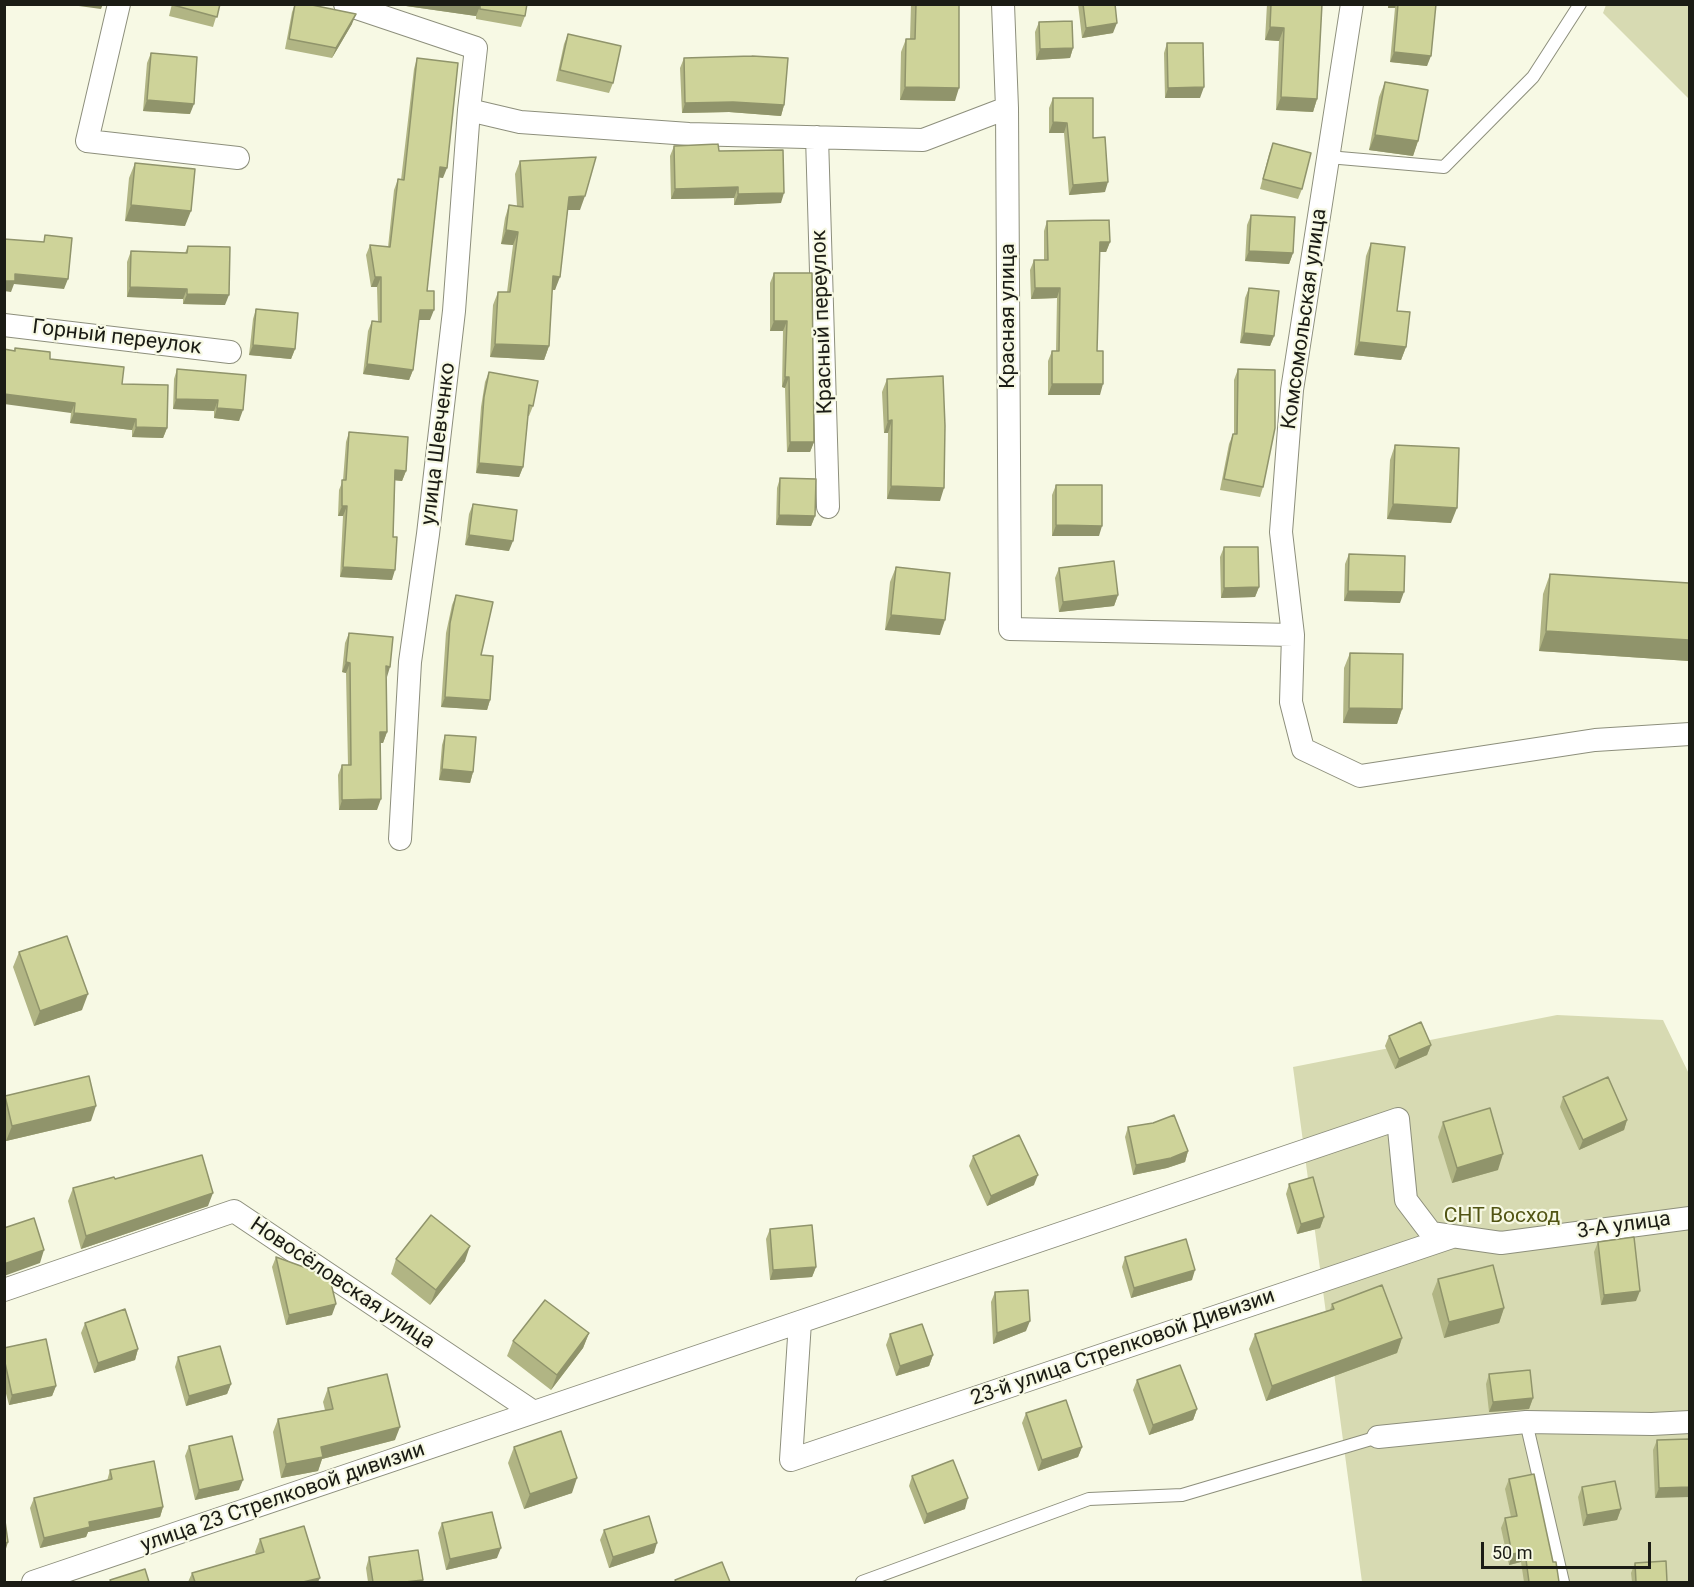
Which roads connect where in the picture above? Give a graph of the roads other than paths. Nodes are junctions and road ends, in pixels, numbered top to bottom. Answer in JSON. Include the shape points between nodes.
{"nodes":[{"id":1,"x":119,"y":4,"type":"edge"},
{"id":2,"x":345,"y":4,"type":"edge"},
{"id":3,"x":1003,"y":4,"type":"edge"},
{"id":4,"x":1352,"y":4,"type":"edge"},
{"id":5,"x":1580,"y":4,"type":"edge"},
{"id":6,"x":1007,"y":108,"type":"junction"},
{"id":7,"x":469,"y":110,"type":"junction"},
{"id":8,"x":817,"y":137,"type":"junction"},
{"id":9,"x":1328,"y":157,"type":"junction"},
{"id":10,"x":238,"y":159,"type":"dead end"},
{"id":11,"x":4,"y":325,"type":"edge"},
{"id":12,"x":230,"y":352,"type":"dead end"},
{"id":13,"x":828,"y":507,"type":"dead end"},
{"id":14,"x":1293,"y":635,"type":"junction"},
{"id":15,"x":1689,"y":734,"type":"edge"},
{"id":16,"x":400,"y":839,"type":"dead end"},
{"id":17,"x":1398,"y":1119,"type":"joint"},
{"id":18,"x":1689,"y":1218,"type":"edge"},
{"id":19,"x":1454,"y":1236,"type":"junction"},
{"id":20,"x":4,"y":1290,"type":"edge"},
{"id":21,"x":800,"y":1322,"type":"junction"},
{"id":22,"x":532,"y":1411,"type":"junction"},
{"id":23,"x":1526,"y":1422,"type":"junction"},
{"id":24,"x":1689,"y":1422,"type":"edge"},
{"id":25,"x":1378,"y":1437,"type":"joint"},
{"id":26,"x":33,"y":1582,"type":"edge"},
{"id":27,"x":862,"y":1582,"type":"edge"},
{"id":28,"x":1563,"y":1582,"type":"edge"}],
"edges":[{"from":1,"to":10,"type":"street","via":[[87,141]]},
{"from":2,"to":7,"type":"street","name":"улица Шевченко","via":[[476,48]]},
{"from":3,"to":6,"type":"street","name":"Красная улица"},
{"from":4,"to":9,"type":"street","name":"Комсомольская улица"},
{"from":5,"to":9,"type":"lane","via":[[1533,77],[1444,167]]},
{"from":6,"to":8,"type":"street","via":[[923,140]]},
{"from":6,"to":14,"type":"street","name":"Красная улица","via":[[1010,628]]},
{"from":7,"to":8,"type":"street","via":[[520,122],[688,134]]},
{"from":7,"to":16,"type":"street","name":"улица Шевченко","via":[[454,311],[410,662]]},
{"from":8,"to":13,"type":"street","name":"Красный переулок"},
{"from":9,"to":14,"type":"street","name":"Комсомольская улица","via":[[1292,390],[1281,532]]},
{"from":11,"to":12,"type":"street","name":"Горный переулок"},
{"from":14,"to":15,"type":"street","name":"Комсомольская улица","via":[[1291,702],[1303,749],[1360,776],[1596,740]]},
{"from":17,"to":19,"type":"street","name":"3-А улица","via":[[1406,1200],[1431,1233]]},
{"from":17,"to":21,"type":"street","name":"улица 23 Стрелковой дивизии"},
{"from":18,"to":19,"type":"street","name":"3-А улица","via":[[1501,1243]]},
{"from":19,"to":21,"type":"street","name":"23-й улица Стрелковой Дивизии","via":[[791,1460]]},
{"from":20,"to":22,"type":"street","name":"Новосёловская улица","via":[[234,1211]]},
{"from":21,"to":22,"type":"street","name":"улица 23 Стрелковой дивизии"},
{"from":22,"to":26,"type":"street","name":"улица 23 Стрелковой дивизии"},
{"from":23,"to":24,"type":"street"},
{"from":23,"to":25,"type":"street"},
{"from":23,"to":28,"type":"lane"},
{"from":25,"to":27,"type":"lane","via":[[1182,1495],[1089,1499]]}]}
